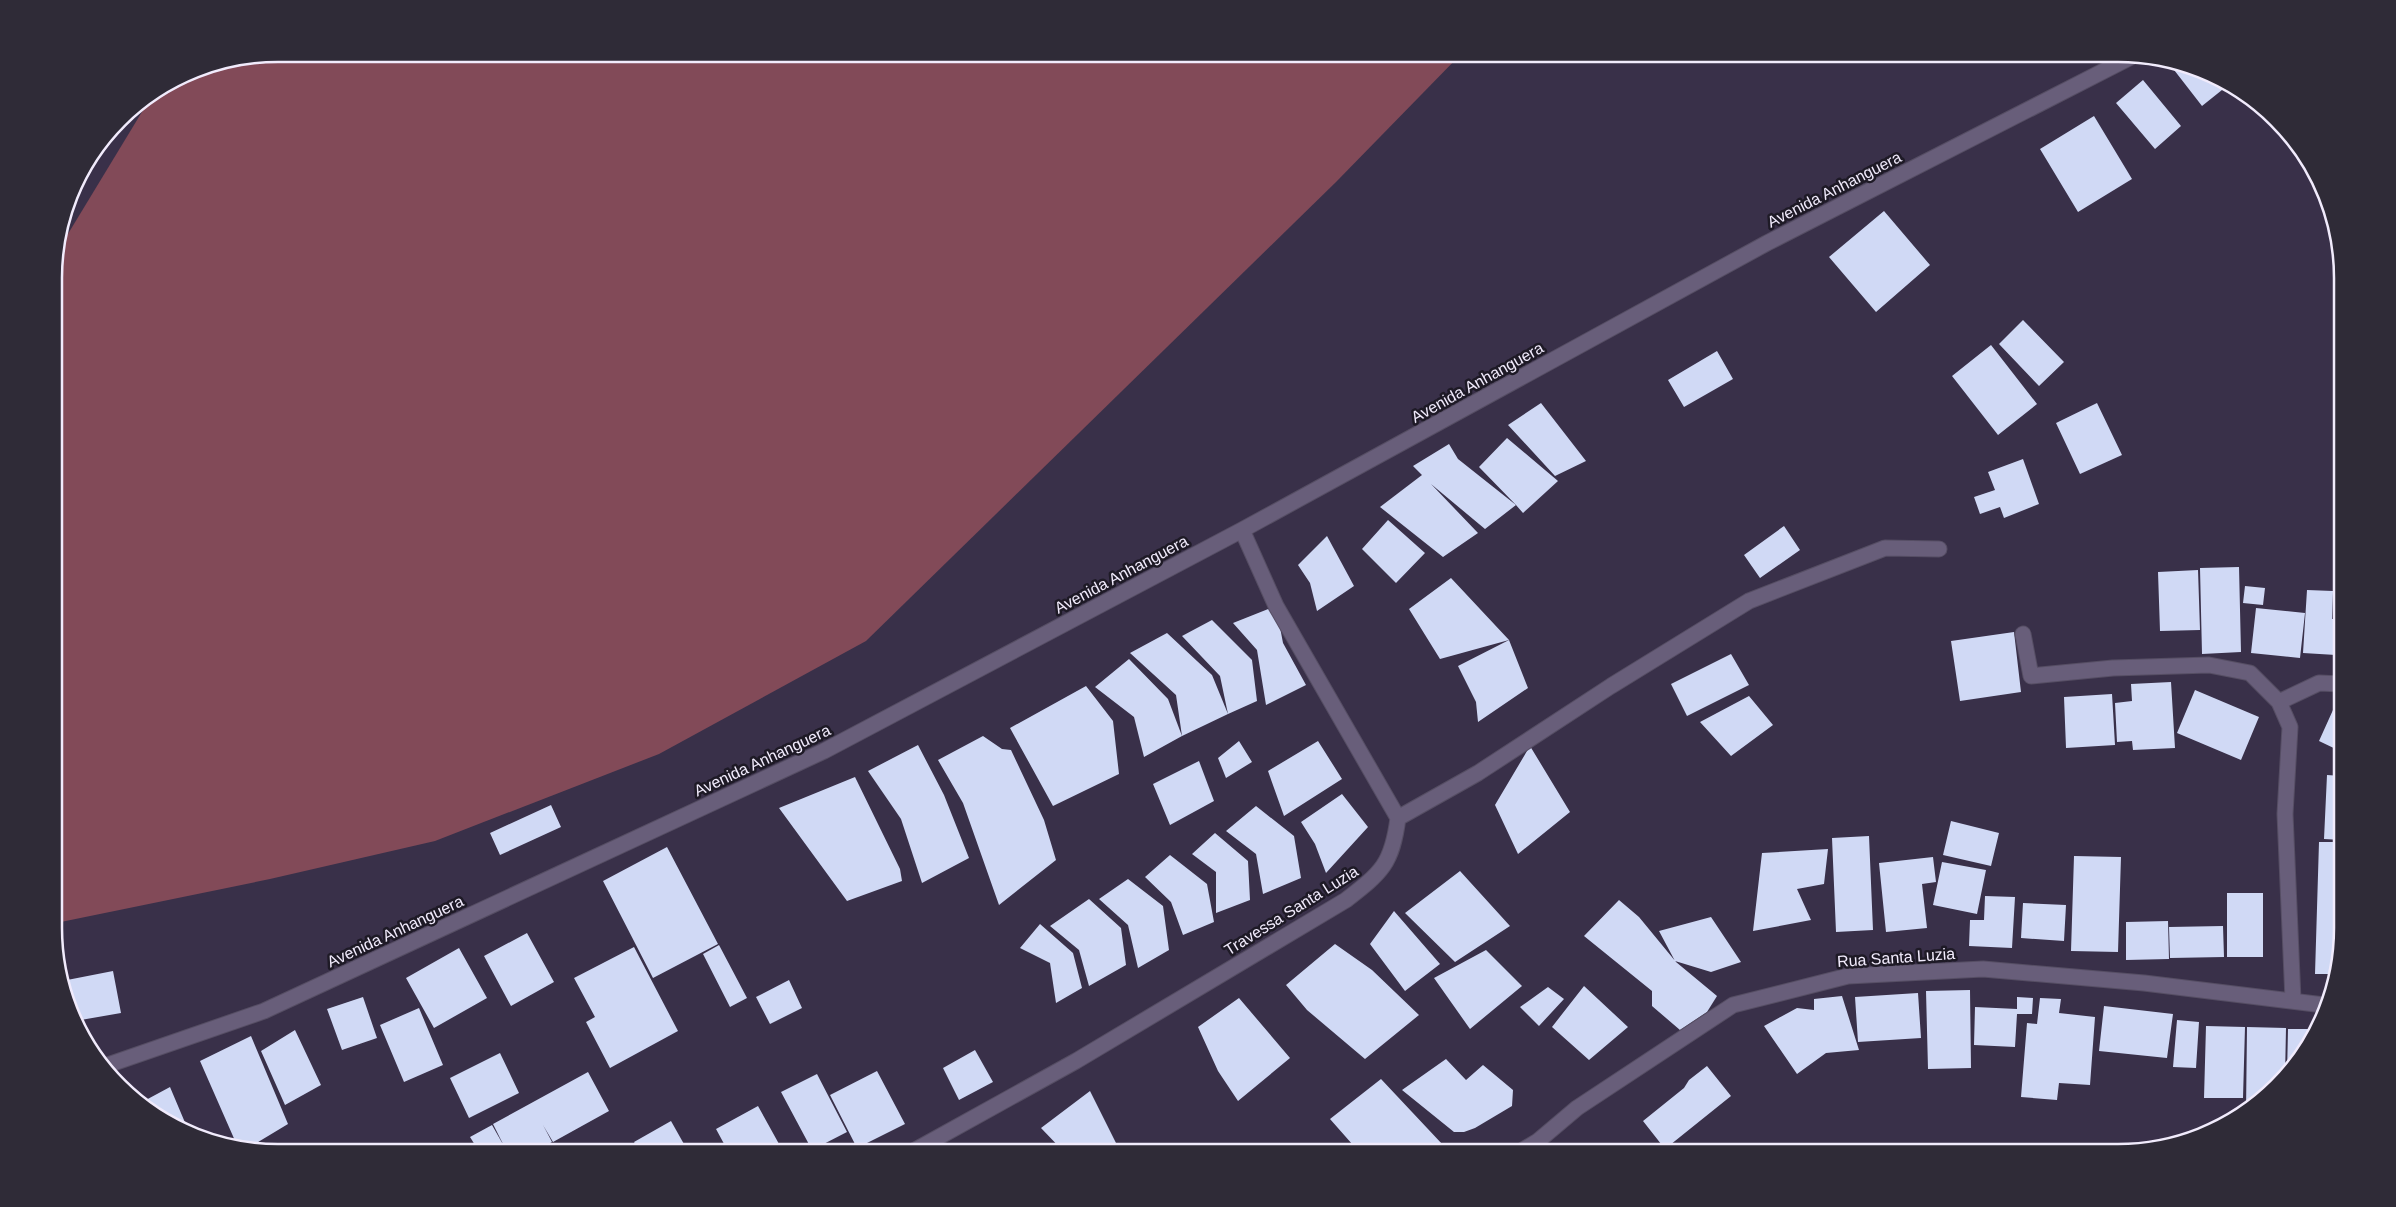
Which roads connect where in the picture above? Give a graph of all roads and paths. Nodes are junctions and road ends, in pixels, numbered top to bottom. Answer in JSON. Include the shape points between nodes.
{"nodes":[{"id":1,"x":2120,"y":62,"type":"edge"},
{"id":2,"x":1242,"y":530,"type":"junction"},
{"id":3,"x":1939,"y":549,"type":"dead end"},
{"id":4,"x":2023,"y":634,"type":"dead end"},
{"id":5,"x":2333,"y":684,"type":"edge"},
{"id":6,"x":2279,"y":702,"type":"junction"},
{"id":7,"x":1398,"y":818,"type":"junction"},
{"id":8,"x":2293,"y":1000,"type":"junction"},
{"id":9,"x":2320,"y":1004,"type":"edge"},
{"id":10,"x":110,"y":1063,"type":"edge"},
{"id":11,"x":926,"y":1144,"type":"edge"},
{"id":12,"x":1533,"y":1144,"type":"edge"}],
"edges":[{"from":1,"to":2,"type":"street","name":"Avenida Anhanguera","via":[[1767,243]]},
{"from":2,"to":7,"type":"street","via":[[1276,606]]},
{"from":2,"to":10,"type":"street","name":"Avenida Anhanguera","via":[[824,751],[264,1011]]},
{"from":3,"to":7,"type":"street","via":[[1885,548],[1749,601],[1478,773]]},
{"from":4,"to":6,"type":"street","via":[[2031,676],[2113,668],[2210,665],[2250,673]]},
{"from":5,"to":6,"type":"street","via":[[2319,683]]},
{"from":6,"to":8,"type":"street","via":[[2290,727],[2285,814]]},
{"from":7,"to":11,"type":"street","name":"Travessa Santa Luzia","via":[[1395,844],[1379,875],[1346,900],[1076,1061]]},
{"from":8,"to":9,"type":"street","name":"Rua Santa Luzia"},
{"from":8,"to":12,"type":"street","name":"Rua Santa Luzia","via":[[1983,969],[1848,976],[1733,1005],[1577,1108]]}]}
